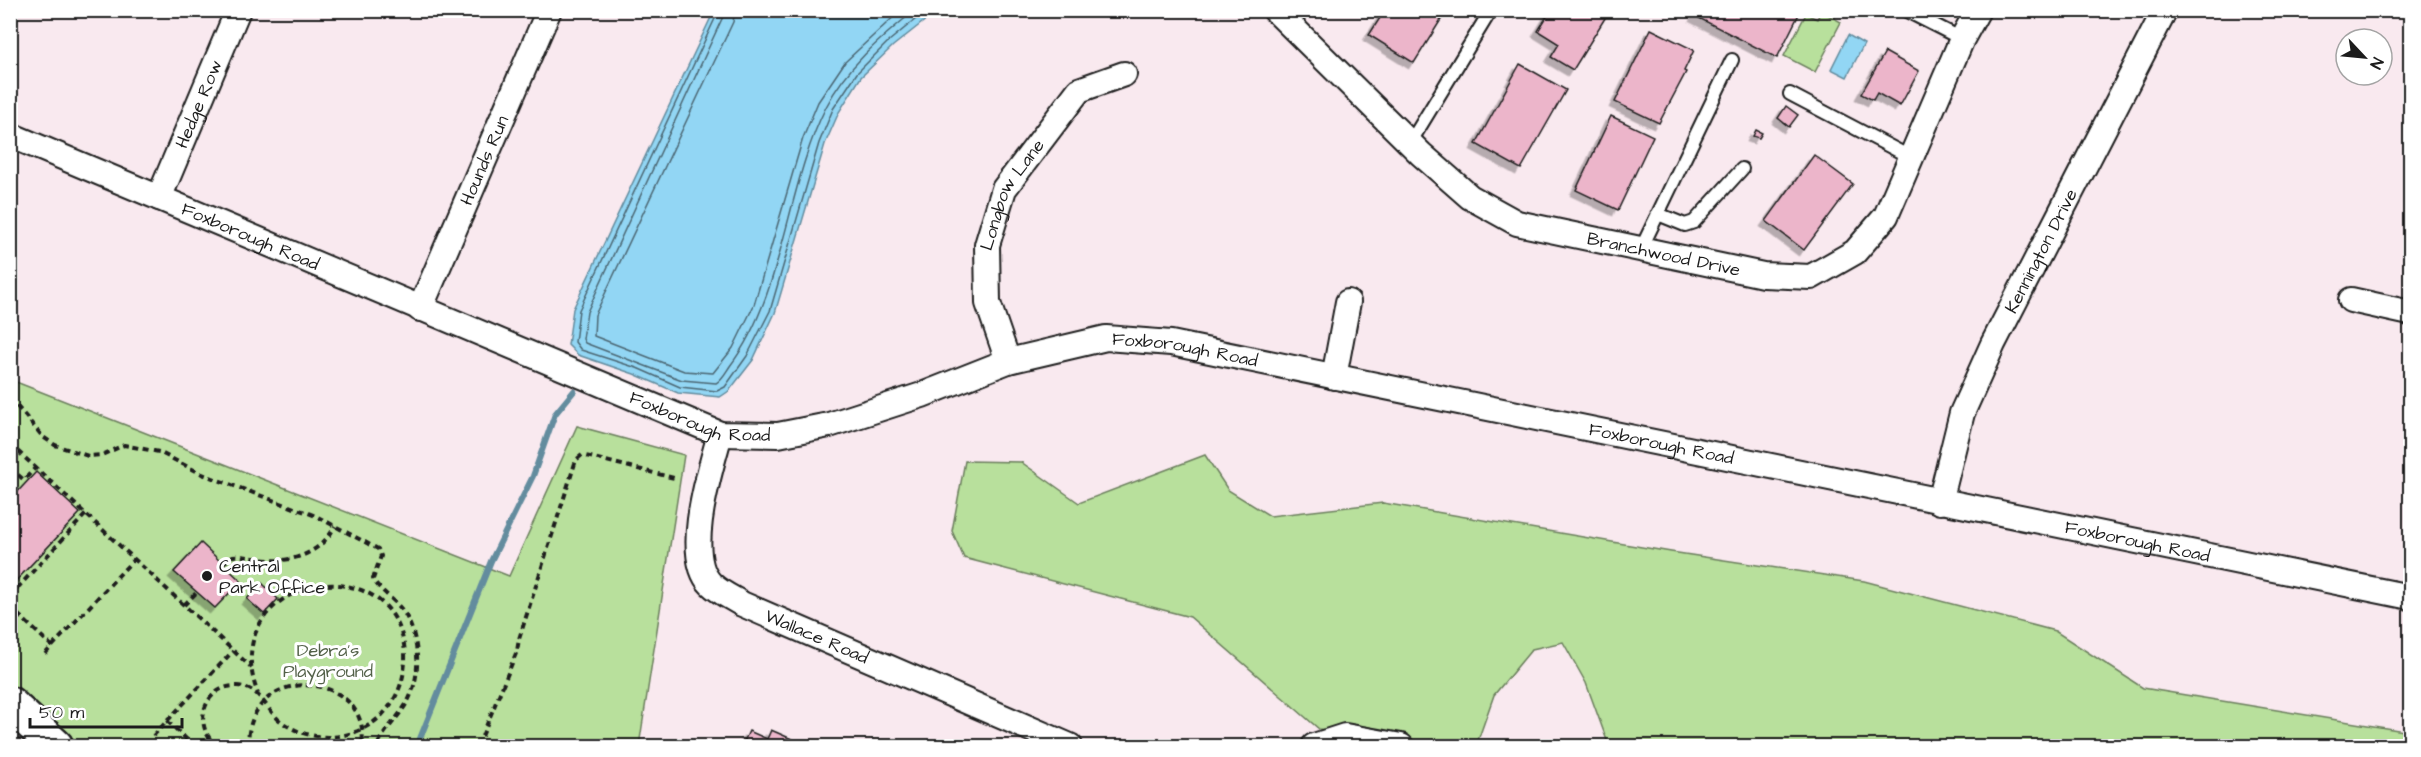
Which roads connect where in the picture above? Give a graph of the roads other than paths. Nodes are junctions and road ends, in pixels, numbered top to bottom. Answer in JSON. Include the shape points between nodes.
{"nodes":[{"id":1,"x":238,"y":10,"type":"edge"},
{"id":2,"x":549,"y":10,"type":"edge"},
{"id":3,"x":1275,"y":10,"type":"edge"},
{"id":4,"x":1491,"y":10,"type":"edge"},
{"id":5,"x":1905,"y":10,"type":"edge"},
{"id":6,"x":1978,"y":10,"type":"edge"},
{"id":7,"x":2165,"y":10,"type":"edge"},
{"id":8,"x":1962,"y":39,"type":"junction"},
{"id":9,"x":1732,"y":60,"type":"dead end"},
{"id":10,"x":1124,"y":74,"type":"dead end"},
{"id":11,"x":1790,"y":94,"type":"dead end"},
{"id":12,"x":10,"y":135,"type":"edge"},
{"id":13,"x":1410,"y":143,"type":"junction"},
{"id":14,"x":1910,"y":157,"type":"junction"},
{"id":15,"x":1742,"y":169,"type":"dead end"},
{"id":16,"x":159,"y":198,"type":"junction"},
{"id":17,"x":1658,"y":214,"type":"junction"},
{"id":18,"x":1641,"y":249,"type":"junction"},
{"id":19,"x":2351,"y":300,"type":"dead end"},
{"id":20,"x":1348,"y":302,"type":"dead end"},
{"id":21,"x":420,"y":309,"type":"junction"},
{"id":22,"x":2410,"y":313,"type":"edge"},
{"id":23,"x":1008,"y":361,"type":"junction"},
{"id":24,"x":1334,"y":377,"type":"junction"},
{"id":25,"x":720,"y":434,"type":"junction"},
{"id":26,"x":1940,"y":502,"type":"junction"},
{"id":27,"x":2410,"y":597,"type":"edge"},
{"id":28,"x":10,"y":704,"type":"edge"},
{"id":29,"x":56,"y":747,"type":"edge"},
{"id":30,"x":1070,"y":747,"type":"edge"},
{"id":31,"x":1314,"y":747,"type":"edge"},
{"id":32,"x":1401,"y":747,"type":"edge"}],
"edges":[{"from":1,"to":16,"type":"street","name":"Hedge Row"},
{"from":2,"to":21,"type":"street","name":"Hounds Run"},
{"from":3,"to":13,"type":"street","name":"Branchwood Drive"},
{"from":4,"to":13,"type":"lane"},
{"from":5,"to":8,"type":"lane"},
{"from":6,"to":8,"type":"street","name":"Branchwood Drive"},
{"from":7,"to":26,"type":"street","name":"Kennington Drive","via":[[1993,344],[1962,413]]},
{"from":8,"to":14,"type":"street","name":"Branchwood Drive"},
{"from":9,"to":17,"type":"lane"},
{"from":10,"to":23,"type":"street","name":"Longbow Lane","via":[[1079,90],[1004,189],[987,245],[988,303]]},
{"from":11,"to":14,"type":"lane"},
{"from":12,"to":16,"type":"street","name":"Foxborough Road"},
{"from":13,"to":18,"type":"street","name":"Branchwood Drive","via":[[1470,197],[1517,223]]},
{"from":14,"to":18,"type":"street","name":"Branchwood Drive","via":[[1886,216],[1855,252],[1811,277],[1763,275]]},
{"from":15,"to":17,"type":"lane","via":[[1694,222],[1684,225]]},
{"from":16,"to":21,"type":"street","name":"Foxborough Road"},
{"from":17,"to":18,"type":"lane"},
{"from":19,"to":22,"type":"street"},
{"from":20,"to":24,"type":"street"},
{"from":21,"to":25,"type":"street","name":"Foxborough Road"},
{"from":23,"to":24,"type":"street","name":"Foxborough Road","via":[[1106,338],[1171,343]]},
{"from":23,"to":25,"type":"street","name":"Foxborough Road","via":[[922,395],[829,425],[778,435]]},
{"from":24,"to":26,"type":"street","name":"Foxborough Road"},
{"from":25,"to":30,"type":"street","name":"Wallace Road","via":[[700,513],[698,556],[709,583],[742,604]]},
{"from":26,"to":27,"type":"street","name":"Foxborough Road"},
{"from":28,"to":29,"type":"street"},
{"from":31,"to":32,"type":"street","via":[[1345,736]]}]}
